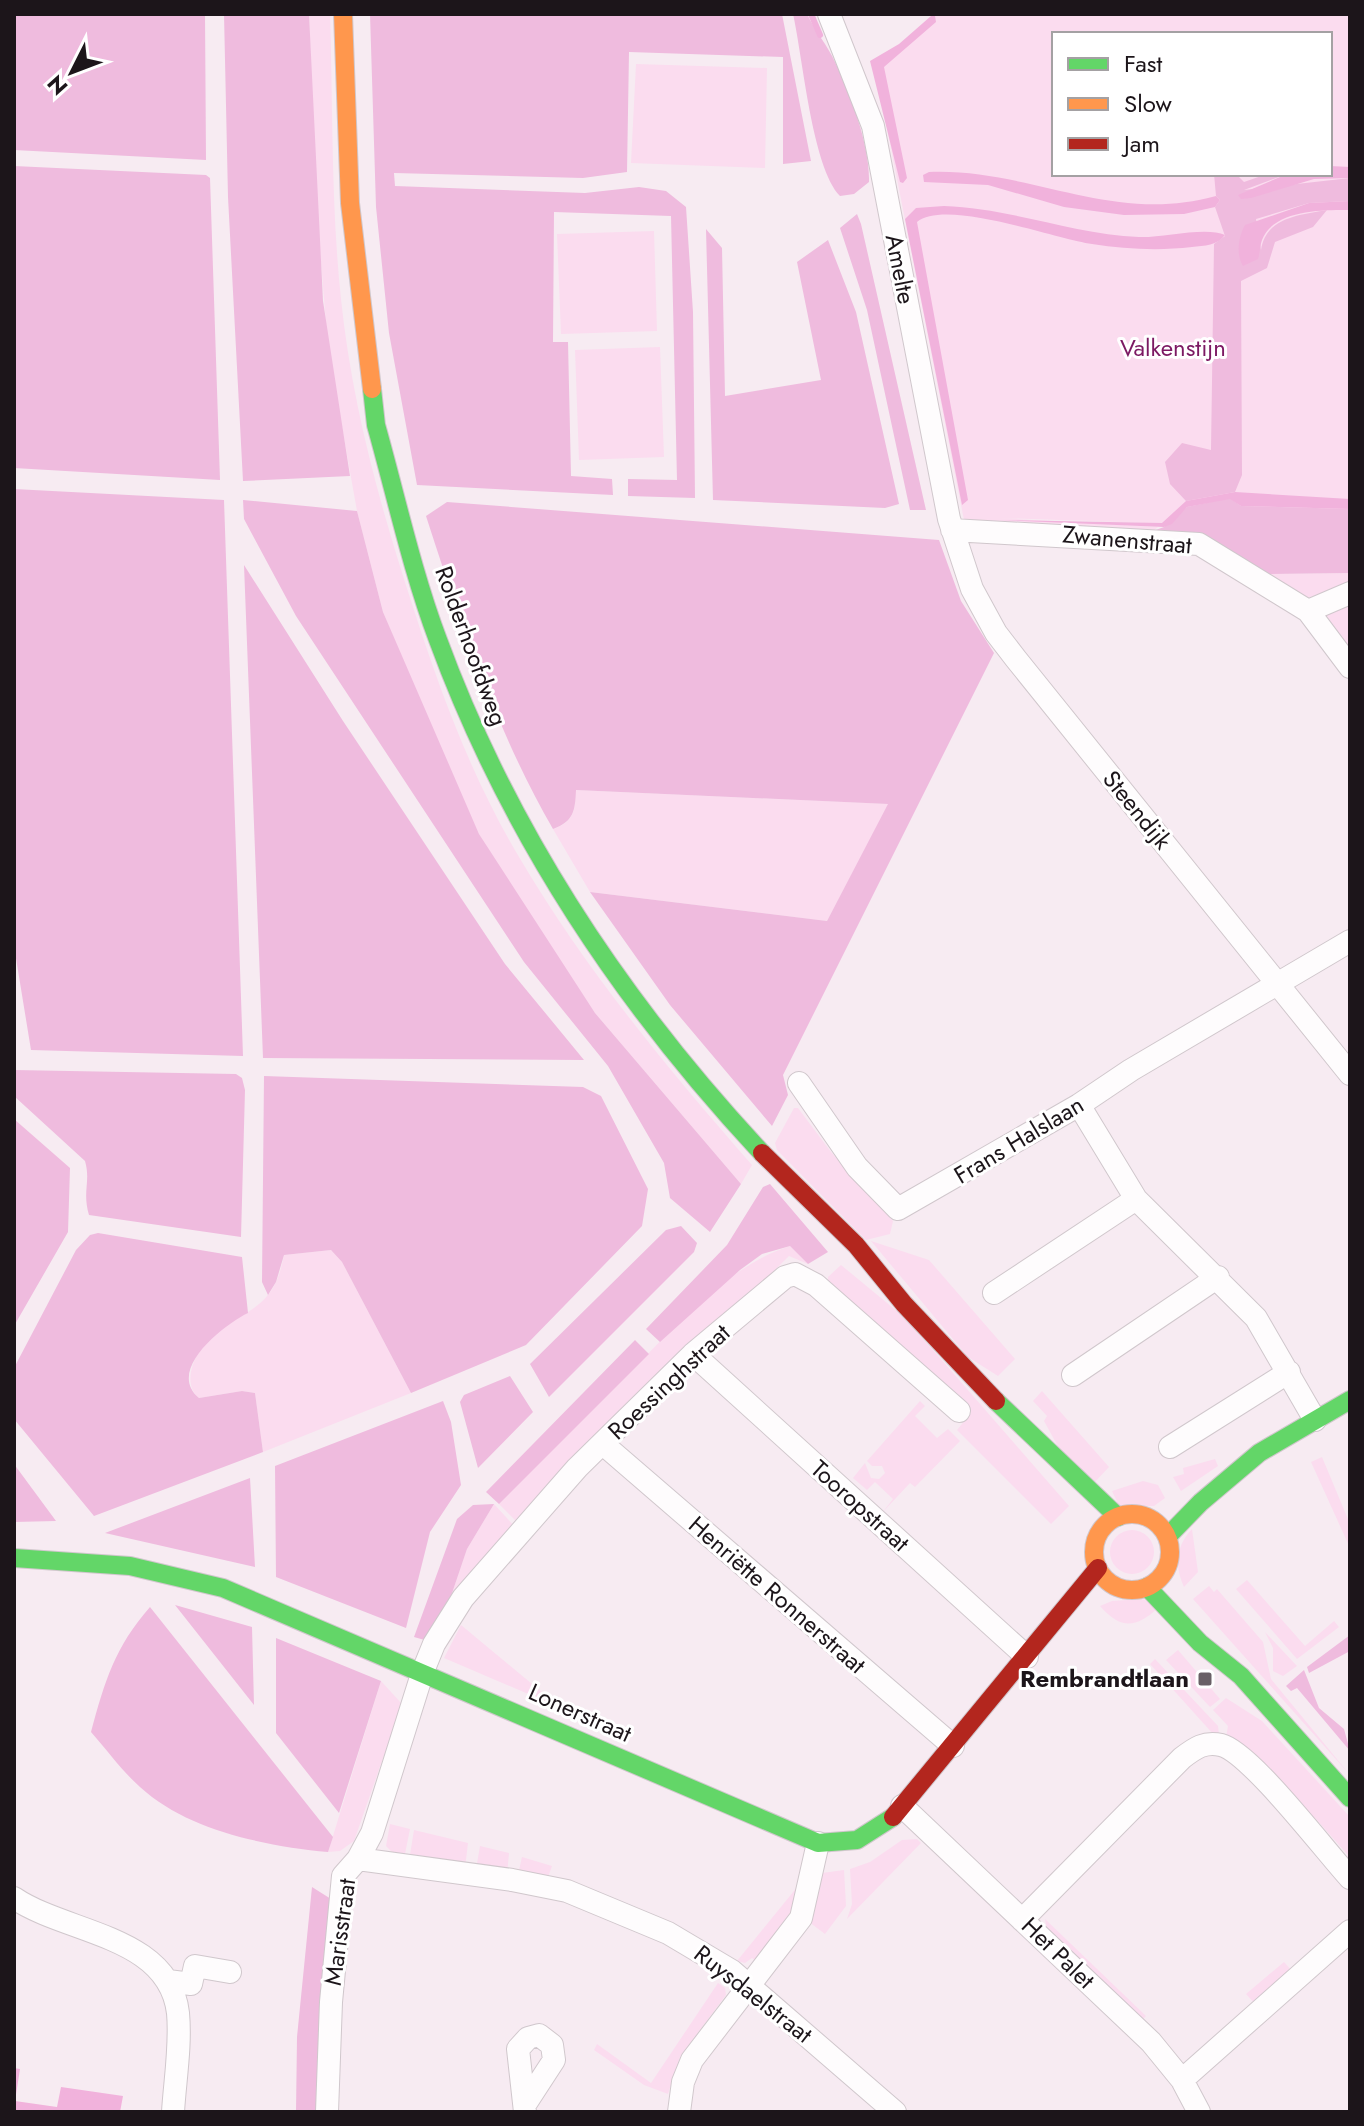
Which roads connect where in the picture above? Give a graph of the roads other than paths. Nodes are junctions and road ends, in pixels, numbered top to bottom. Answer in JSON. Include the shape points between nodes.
{"nodes":[{"id":1,"x":343,"y":14,"type":"edge"},
{"id":2,"x":829,"y":14,"type":"edge"},
{"id":3,"x":952,"y":530,"type":"junction"},
{"id":4,"x":1350,"y":593,"type":"edge"},
{"id":5,"x":1308,"y":611,"type":"junction"},
{"id":6,"x":1350,"y":667,"type":"edge"},
{"id":7,"x":1350,"y":941,"type":"edge"},
{"id":8,"x":1277,"y":985,"type":"junction"},
{"id":9,"x":1350,"y":1074,"type":"edge"},
{"id":10,"x":799,"y":1083,"type":"dead end"},
{"id":11,"x":1079,"y":1105,"type":"junction"},
{"id":12,"x":1136,"y":1199,"type":"junction"},
{"id":13,"x":1218,"y":1277,"type":"junction"},
{"id":14,"x":994,"y":1293,"type":"dead end"},
{"id":15,"x":693,"y":1354,"type":"junction"},
{"id":16,"x":1289,"y":1372,"type":"junction"},
{"id":17,"x":1073,"y":1375,"type":"dead end"},
{"id":18,"x":989,"y":1395,"type":"junction"},
{"id":19,"x":1350,"y":1400,"type":"edge"},
{"id":20,"x":959,"y":1411,"type":"dead end"},
{"id":21,"x":1315,"y":1420,"type":"junction"},
{"id":22,"x":603,"y":1444,"type":"junction"},
{"id":23,"x":1170,"y":1447,"type":"dead end"},
{"id":24,"x":1259,"y":1453,"type":"junction"},
{"id":25,"x":1077,"y":1505,"type":"dead end"},
{"id":26,"x":1163,"y":1510,"type":"junction"},
{"id":27,"x":1118,"y":1517,"type":"junction"},
{"id":28,"x":1168,"y":1536,"type":"junction"},
{"id":29,"x":14,"y":1558,"type":"edge"},
{"id":30,"x":1098,"y":1568,"type":"junction"},
{"id":31,"x":1163,"y":1571,"type":"junction"},
{"id":32,"x":1147,"y":1587,"type":"junction"},
{"id":33,"x":1120,"y":1588,"type":"junction"},
{"id":34,"x":1180,"y":1592,"type":"dead end"},
{"id":35,"x":1203,"y":1619,"type":"dead end"},
{"id":36,"x":1045,"y":1637,"type":"junction"},
{"id":37,"x":1027,"y":1657,"type":"junction"},
{"id":38,"x":423,"y":1671,"type":"junction"},
{"id":39,"x":1241,"y":1676,"type":"junction"},
{"id":40,"x":953,"y":1746,"type":"junction"},
{"id":41,"x":1350,"y":1798,"type":"edge"},
{"id":42,"x":902,"y":1806,"type":"junction"},
{"id":43,"x":818,"y":1843,"type":"junction"},
{"id":44,"x":358,"y":1859,"type":"junction"},
{"id":45,"x":1350,"y":1878,"type":"edge"},
{"id":46,"x":14,"y":1898,"type":"edge"},
{"id":47,"x":1022,"y":1920,"type":"junction"},
{"id":48,"x":1350,"y":1931,"type":"edge"},
{"id":49,"x":230,"y":1972,"type":"dead end"},
{"id":50,"x":168,"y":1981,"type":"junction"},
{"id":51,"x":749,"y":1985,"type":"junction"},
{"id":52,"x":1182,"y":2080,"type":"junction"},
{"id":53,"x":173,"y":2112,"type":"edge"},
{"id":54,"x":327,"y":2112,"type":"edge"},
{"id":55,"x":679,"y":2112,"type":"edge"},
{"id":56,"x":895,"y":2112,"type":"edge"},
{"id":57,"x":1199,"y":2112,"type":"edge"}],
"edges":[{"from":1,"to":18,"type":"main road","name":"Rolderhoofdweg","via":[[350,203],[365,353],[386,467],[437,639],[491,766],[604,961],[698,1084],[803,1197],[856,1245]]},
{"from":2,"to":3,"type":"street","name":"Amelte","via":[[873,126]]},
{"from":3,"to":5,"type":"street","name":"Zwanenstraat","via":[[1199,544]]},
{"from":3,"to":8,"type":"street","name":"Steendijk","via":[[972,589],[996,633]]},
{"from":4,"to":5,"type":"street"},
{"from":5,"to":6,"type":"street","name":"Zwanenstraat"},
{"from":7,"to":8,"type":"street","name":"Frans Halslaan"},
{"from":8,"to":9,"type":"street","name":"Steendijk"},
{"from":8,"to":11,"type":"street","name":"Frans Halslaan"},
{"from":10,"to":11,"type":"street","name":"Frans Halslaan","via":[[857,1167],[898,1209]]},
{"from":11,"to":12,"type":"street"},
{"from":12,"to":13,"type":"street"},
{"from":12,"to":14,"type":"street"},
{"from":13,"to":16,"type":"street","via":[[1256,1318]]},
{"from":13,"to":17,"type":"street"},
{"from":15,"to":20,"type":"street","name":"Roessinghstraat","via":[[785,1277],[802,1275]]},
{"from":15,"to":22,"type":"street","name":"Roessinghstraat"},
{"from":15,"to":37,"type":"street","name":"Tooropstraat"},
{"from":16,"to":21,"type":"street"},
{"from":16,"to":23,"type":"street"},
{"from":18,"to":25,"type":"main road","name":"Rolderhoofdweg","via":[[1028,1451]]},
{"from":18,"to":27,"type":"main road","name":"Rolderhoofdweg"},
{"from":19,"to":21,"type":"main road"},
{"from":21,"to":24,"type":"main road"},
{"from":22,"to":38,"type":"street","name":"Roessinghstraat","via":[[463,1598]]},
{"from":22,"to":40,"type":"street","name":"Henriëtte Ronnerstraat"},
{"from":24,"to":26,"type":"main road","via":[[1232,1463]]},
{"from":24,"to":28,"type":"main road"},
{"from":26,"to":27,"type":"main road"},
{"from":26,"to":28,"type":"main road"},
{"from":27,"to":30,"type":"main road","via":[[1094,1528]]},
{"from":28,"to":31,"type":"main road","via":[[1169,1562]]},
{"from":29,"to":38,"type":"main road","name":"Lonerstraat","via":[[130,1566],[188,1578],[270,1606]]},
{"from":30,"to":33,"type":"main road"},
{"from":30,"to":36,"type":"main road","name":"Lonerstraat","via":[[1052,1621]]},
{"from":31,"to":32,"type":"main road"},
{"from":31,"to":34,"type":"main road"},
{"from":32,"to":33,"type":"main road"},
{"from":32,"to":39,"type":"main road","via":[[1200,1643]]},
{"from":33,"to":36,"type":"main road","name":"Lonerstraat"},
{"from":35,"to":39,"type":"main road"},
{"from":36,"to":37,"type":"main road","name":"Lonerstraat"},
{"from":37,"to":40,"type":"main road","name":"Lonerstraat"},
{"from":38,"to":43,"type":"main road","name":"Lonerstraat"},
{"from":38,"to":44,"type":"street","name":"Marisstraat","via":[[378,1818]]},
{"from":39,"to":41,"type":"main road"},
{"from":40,"to":42,"type":"main road","name":"Lonerstraat"},
{"from":42,"to":43,"type":"main road","name":"Lonerstraat","via":[[862,1840],[834,1846]]},
{"from":42,"to":47,"type":"street","name":"Het Palet"},
{"from":43,"to":51,"type":"street","via":[[801,1918]]},
{"from":44,"to":51,"type":"street","name":"Ruysdaelstraat","via":[[567,1891],[681,1940]]},
{"from":44,"to":54,"type":"street","name":"Marisstraat","via":[[343,1876]]},
{"from":45,"to":47,"type":"street","via":[[1243,1758],[1232,1749],[1203,1744],[1182,1758]]},
{"from":46,"to":50,"type":"street","via":[[136,1951]]},
{"from":47,"to":52,"type":"street","name":"Het Palet","via":[[1151,2042]]},
{"from":48,"to":52,"type":"street"},
{"from":49,"to":50,"type":"street","via":[[195,1966],[191,1984]]},
{"from":50,"to":53,"type":"street","via":[[178,2027]]},
{"from":51,"to":55,"type":"street","via":[[686,2071]]},
{"from":51,"to":56,"type":"street","name":"Ruysdaelstraat"},
{"from":52,"to":57,"type":"street","name":"Het Palet"}]}
